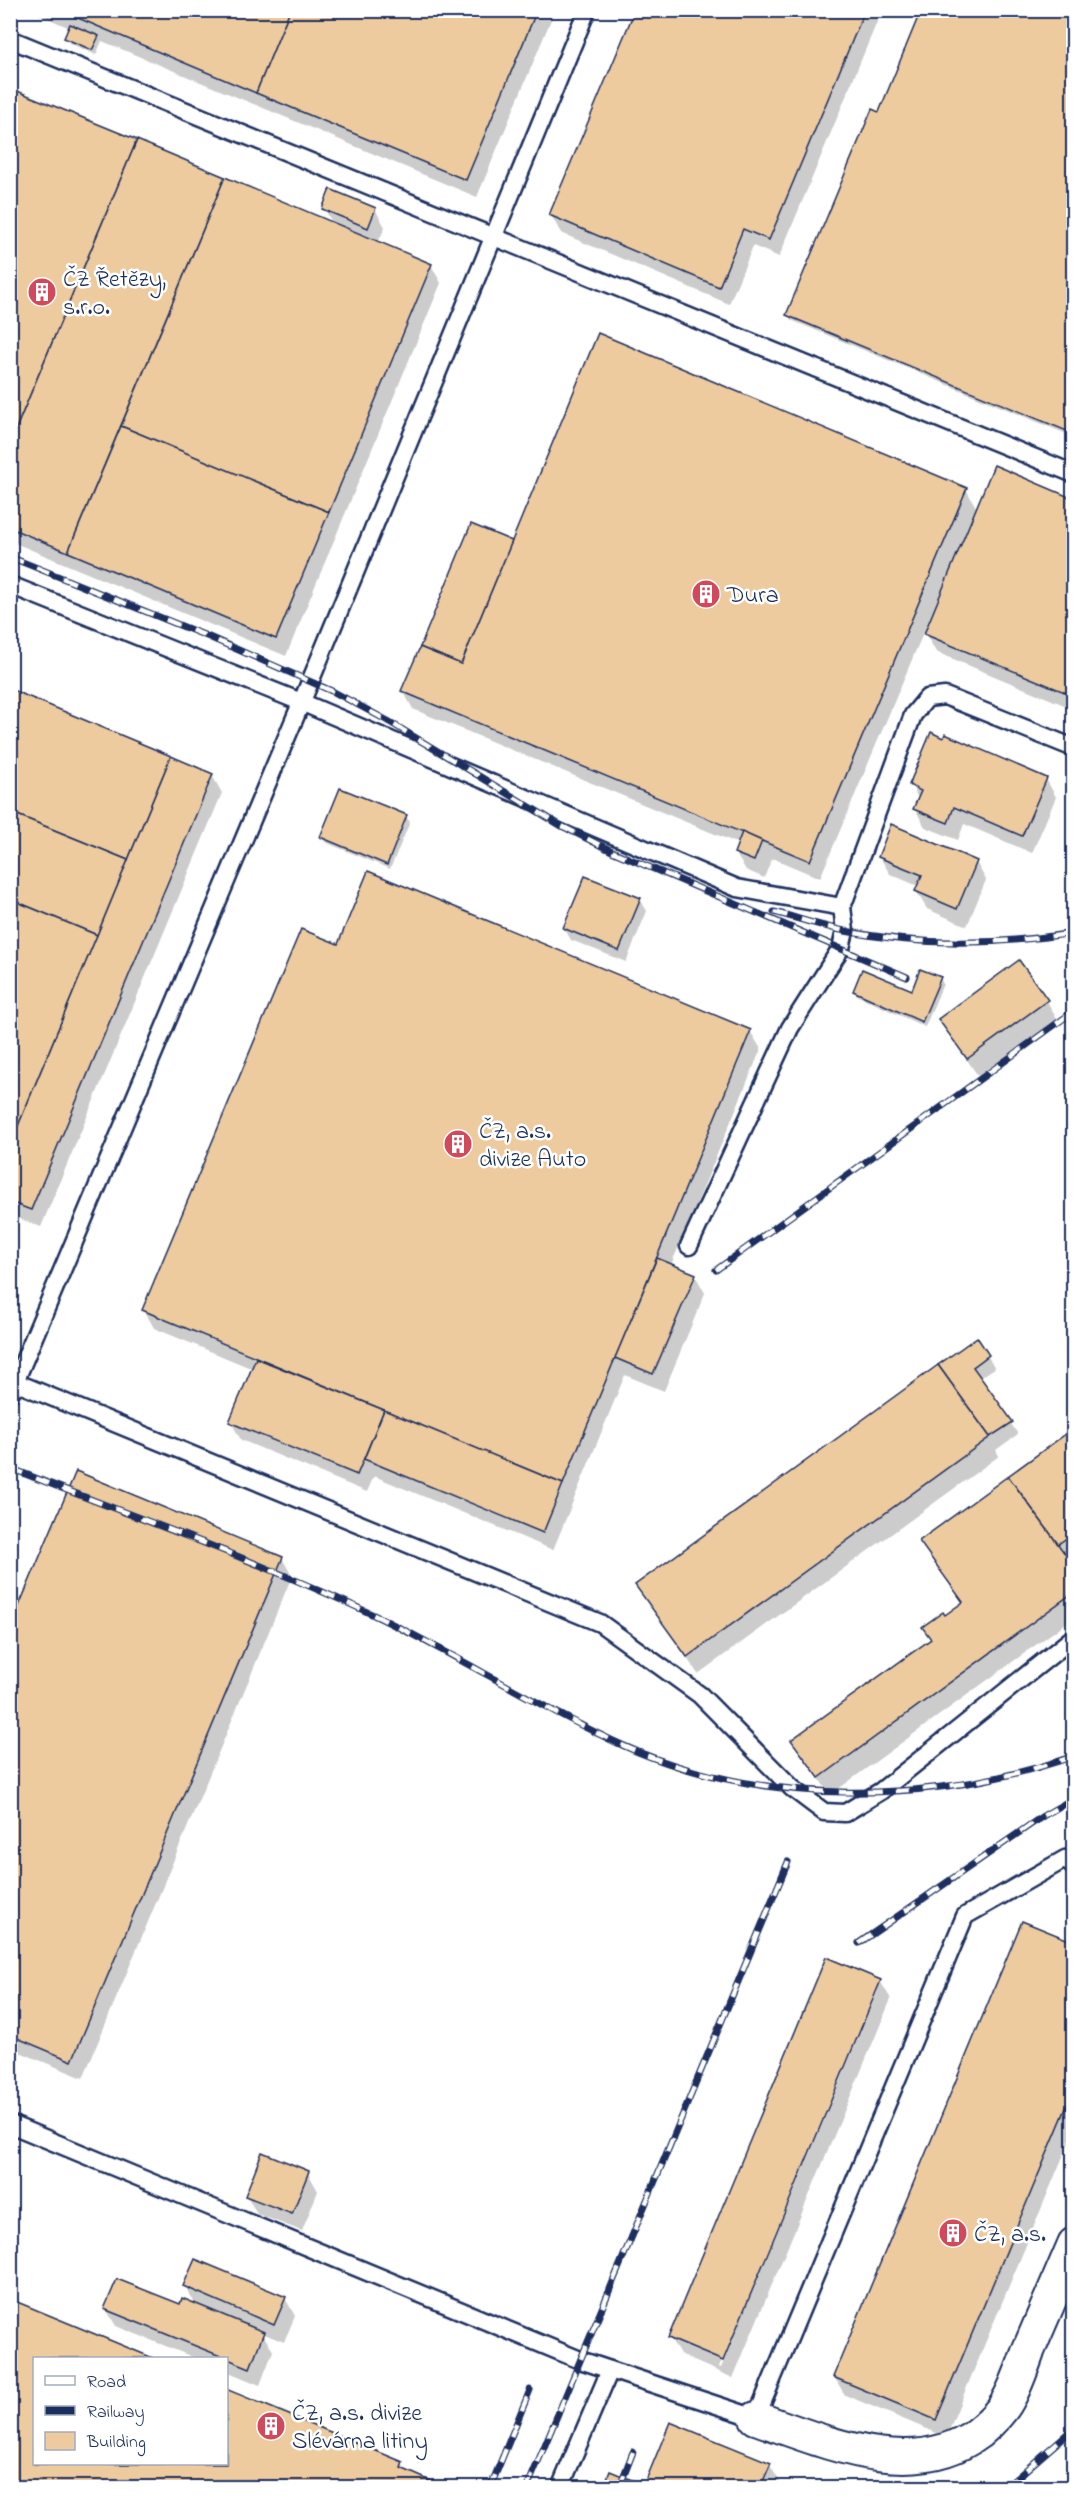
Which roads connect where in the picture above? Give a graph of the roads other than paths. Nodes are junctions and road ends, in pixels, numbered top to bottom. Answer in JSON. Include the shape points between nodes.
{"nodes":[{"id":1,"x":587,"y":10,"type":"edge"},
{"id":2,"x":10,"y":39,"type":"edge"},
{"id":3,"x":494,"y":237,"type":"junction"},
{"id":4,"x":1074,"y":474,"type":"edge"},
{"id":5,"x":10,"y":585,"type":"edge"},
{"id":6,"x":302,"y":702,"type":"junction"},
{"id":7,"x":1074,"y":748,"type":"edge"},
{"id":8,"x":842,"y":907,"type":"junction"},
{"id":9,"x":689,"y":1246,"type":"dead end"},
{"id":10,"x":12,"y":1386,"type":"edge"},
{"id":11,"x":1074,"y":1637,"type":"edge"},
{"id":12,"x":1074,"y":1867,"type":"edge"},
{"id":13,"x":10,"y":2124,"type":"edge"},
{"id":14,"x":1074,"y":2244,"type":"edge"},
{"id":15,"x":610,"y":2370,"type":"junction"},
{"id":16,"x":756,"y":2418,"type":"junction"},
{"id":17,"x":560,"y":2487,"type":"edge"}],
"edges":[{"from":1,"to":3,"type":"lane"},
{"from":2,"to":3,"type":"lane"},
{"from":3,"to":4,"type":"lane"},
{"from":3,"to":6,"type":"lane"},
{"from":5,"to":6,"type":"lane"},
{"from":6,"to":8,"type":"lane","via":[[737,888]]},
{"from":6,"to":10,"type":"lane"},
{"from":7,"to":8,"type":"lane","via":[[945,696],[927,698],[914,715]]},
{"from":8,"to":9,"type":"lane","via":[[845,931],[841,948],[790,1028]]},
{"from":10,"to":11,"type":"lane","via":[[600,1623],[700,1695],[792,1788],[824,1812],[845,1813],[881,1791]]},
{"from":12,"to":16,"type":"lane","via":[[1065,1858],[965,1916]]},
{"from":13,"to":15,"type":"lane"},
{"from":14,"to":16,"type":"street","via":[[1008,2401],[970,2439],[921,2457],[890,2457],[823,2441]]},
{"from":15,"to":16,"type":"lane"},
{"from":15,"to":17,"type":"lane"}]}
